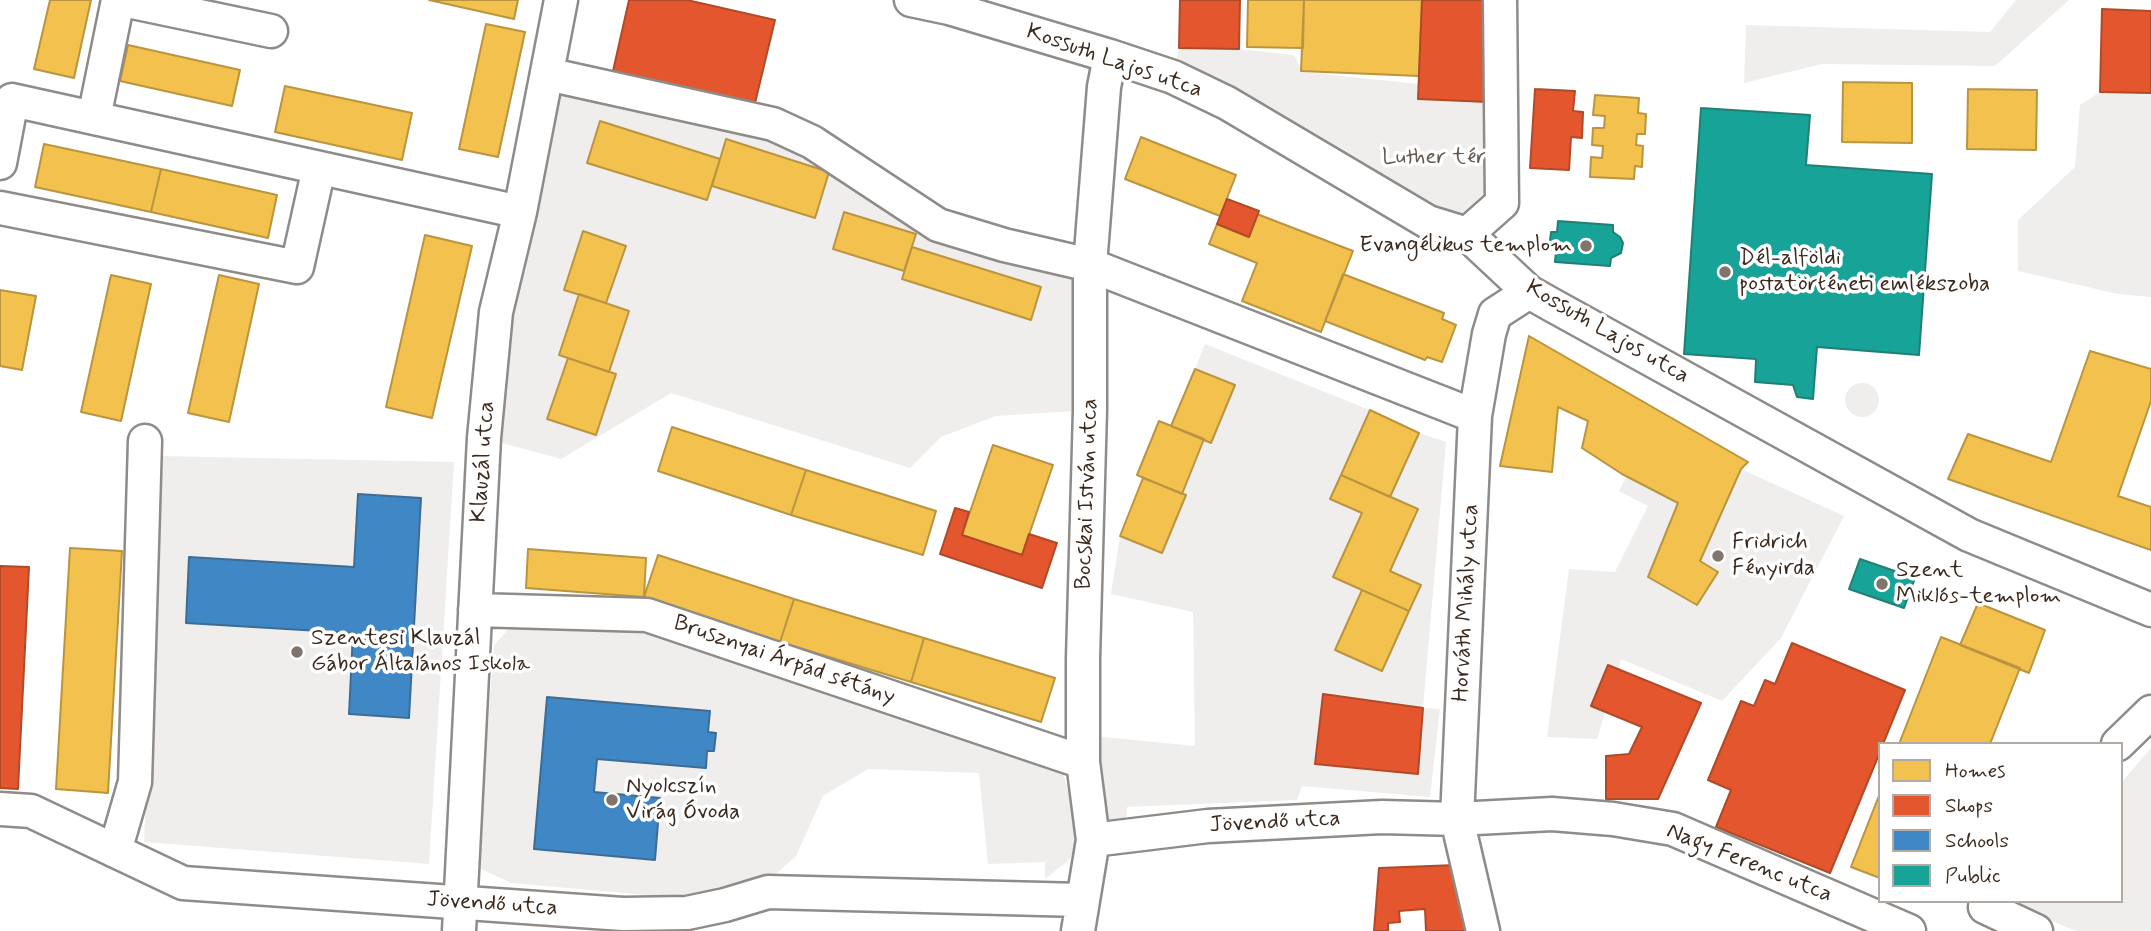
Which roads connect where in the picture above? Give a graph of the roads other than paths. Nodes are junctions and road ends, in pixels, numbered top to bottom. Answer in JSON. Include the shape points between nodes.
{"nodes":[{"id":1,"x":121,"y":0,"type":"edge"},
{"id":2,"x":561,"y":0,"type":"edge"},
{"id":3,"x":911,"y":0,"type":"edge"},
{"id":4,"x":1500,"y":0,"type":"edge"},
{"id":5,"x":271,"y":31,"type":"dead end"},
{"id":6,"x":1110,"y":56,"type":"junction"},
{"id":7,"x":547,"y":74,"type":"junction"},
{"id":8,"x":93,"y":118,"type":"junction"},
{"id":9,"x":0,"y":163,"type":"edge"},
{"id":10,"x":319,"y":168,"type":"junction"},
{"id":11,"x":0,"y":208,"type":"edge"},
{"id":12,"x":520,"y":212,"type":"junction"},
{"id":13,"x":1466,"y":234,"type":"junction"},
{"id":14,"x":1090,"y":265,"type":"junction"},
{"id":15,"x":1529,"y":292,"type":"junction"},
{"id":16,"x":1475,"y":416,"type":"junction"},
{"id":17,"x":145,"y":441,"type":"dead end"},
{"id":18,"x":475,"y":610,"type":"junction"},
{"id":19,"x":2151,"y":610,"type":"edge"},
{"id":20,"x":2151,"y":712,"type":"edge"},
{"id":21,"x":2121,"y":742,"type":"edge"},
{"id":22,"x":1083,"y":762,"type":"junction"},
{"id":23,"x":0,"y":809,"type":"edge"},
{"id":24,"x":1457,"y":819,"type":"junction"},
{"id":25,"x":1093,"y":840,"type":"junction"},
{"id":26,"x":115,"y":850,"type":"junction"},
{"id":27,"x":1082,"y":900,"type":"junction"},
{"id":28,"x":1982,"y":913,"type":"edge"},
{"id":29,"x":459,"y":916,"type":"edge"},
{"id":30,"x":700,"y":921,"type":"edge"},
{"id":31,"x":1078,"y":931,"type":"edge"},
{"id":32,"x":1483,"y":931,"type":"edge"},
{"id":33,"x":1909,"y":931,"type":"edge"},
{"id":34,"x":2036,"y":931,"type":"edge"}],
"edges":[{"from":1,"to":5,"type":"street"},
{"from":1,"to":8,"type":"street"},
{"from":2,"to":7,"type":"street","name":"Klauzál utca"},
{"from":3,"to":6,"type":"street","name":"Kossuth Lajos utca"},
{"from":4,"to":13,"type":"street","via":[[1502,203]]},
{"from":6,"to":13,"type":"street","name":"Kossuth Lajos utca","via":[[1173,77],[1227,103],[1428,222]]},
{"from":6,"to":14,"type":"street","name":"Bocskai István utca"},
{"from":7,"to":12,"type":"street","name":"Klauzál utca"},
{"from":7,"to":14,"type":"street","via":[[773,124],[812,142],[938,225]]},
{"from":8,"to":9,"type":"street","via":[[12,100]]},
{"from":8,"to":10,"type":"street"},
{"from":10,"to":11,"type":"street","via":[[297,267]]},
{"from":10,"to":12,"type":"street"},
{"from":12,"to":18,"type":"street","name":"Klauzál utca","via":[[496,312]]},
{"from":13,"to":15,"type":"street","name":"Kossuth Lajos utca"},
{"from":14,"to":16,"type":"street"},
{"from":14,"to":22,"type":"street","name":"Bocskai István utca"},
{"from":15,"to":16,"type":"street","name":"Horváth Mihály utca","via":[[1495,314]]},
{"from":15,"to":19,"type":"street","name":"Kossuth Lajos utca","via":[[1969,535]]},
{"from":16,"to":24,"type":"street","name":"Horváth Mihály utca"},
{"from":17,"to":26,"type":"street","via":[[135,782]]},
{"from":18,"to":22,"type":"street","name":"Brusznyai Árpád sétány","via":[[647,615]]},
{"from":18,"to":29,"type":"street","name":"Klauzál utca"},
{"from":20,"to":21,"type":"street"},
{"from":22,"to":25,"type":"street","name":"Bocskai István utca"},
{"from":23,"to":26,"type":"street","name":"Jövendő utca","via":[[31,811]]},
{"from":24,"to":25,"type":"street","name":"Jövendő utca","via":[[1382,817],[1208,827]]},
{"from":24,"to":32,"type":"street","name":"Horváth Mihály utca"},
{"from":24,"to":33,"type":"street","name":"Nagy Ferenc utca","via":[[1552,814],[1672,830]]},
{"from":25,"to":27,"type":"street","name":"Bocskai István utca"},
{"from":26,"to":29,"type":"street","name":"Jövendő utca","via":[[183,883]]},
{"from":27,"to":30,"type":"street","name":"Jövendő utca","via":[[768,892]]},
{"from":27,"to":31,"type":"street","name":"Bocskai István utca"},
{"from":28,"to":34,"type":"street"},
{"from":29,"to":30,"type":"street","name":"Jövendő utca","via":[[687,913]]}]}
